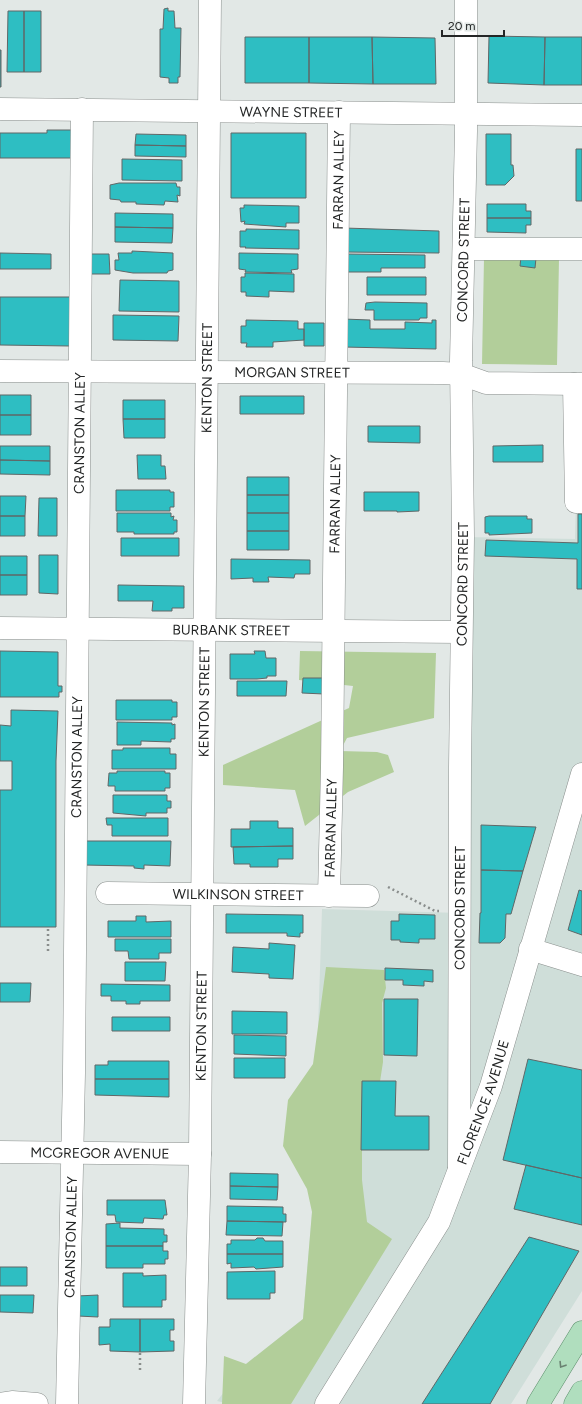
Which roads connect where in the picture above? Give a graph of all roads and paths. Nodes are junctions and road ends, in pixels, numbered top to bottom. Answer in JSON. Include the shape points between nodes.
{"nodes":[{"id":1,"x":210,"y":0,"type":"edge"},
{"id":2,"x":466,"y":0,"type":"edge"},
{"id":3,"x":0,"y":109,"type":"edge"},
{"id":4,"x":82,"y":109,"type":"junction"},
{"id":5,"x":210,"y":111,"type":"junction"},
{"id":6,"x":339,"y":112,"type":"junction"},
{"id":7,"x":466,"y":113,"type":"junction"},
{"id":8,"x":582,"y":115,"type":"edge"},
{"id":9,"x":464,"y":249,"type":"junction"},
{"id":10,"x":582,"y":250,"type":"edge"},
{"id":11,"x":0,"y":371,"type":"edge"},
{"id":12,"x":81,"y":372,"type":"junction"},
{"id":13,"x":207,"y":372,"type":"junction"},
{"id":14,"x":336,"y":373,"type":"junction"},
{"id":15,"x":462,"y":374,"type":"junction"},
{"id":16,"x":578,"y":384,"type":"edge"},
{"id":17,"x":579,"y":502,"type":"edge"},
{"id":18,"x":0,"y":628,"type":"edge"},
{"id":19,"x":77,"y":629,"type":"junction"},
{"id":20,"x":204,"y":630,"type":"junction"},
{"id":21,"x":333,"y":630,"type":"junction"},
{"id":22,"x":461,"y":632,"type":"junction"},
{"id":23,"x":582,"y":774,"type":"edge"},
{"id":24,"x":376,"y":890,"type":"joint"},
{"id":25,"x":107,"y":894,"type":"dead end"},
{"id":26,"x":202,"y":894,"type":"junction"},
{"id":27,"x":328,"y":896,"type":"junction"},
{"id":28,"x":435,"y":911,"type":"dead end"},
{"id":29,"x":48,"y":927,"type":"dead end"},
{"id":30,"x":530,"y":949,"type":"junction"},
{"id":31,"x":48,"y":951,"type":"dead end"},
{"id":32,"x":582,"y":965,"type":"edge"},
{"id":33,"x":0,"y":1152,"type":"edge"},
{"id":34,"x":72,"y":1153,"type":"junction"},
{"id":35,"x":200,"y":1154,"type":"junction"},
{"id":36,"x":459,"y":1169,"type":"junction"},
{"id":37,"x":582,"y":1332,"type":"edge"},
{"id":38,"x":140,"y":1352,"type":"dead end"},
{"id":39,"x":140,"y":1370,"type":"dead end"},
{"id":40,"x":582,"y":1392,"type":"edge"},
{"id":41,"x":0,"y":1404,"type":"edge"},
{"id":42,"x":37,"y":1404,"type":"edge"},
{"id":43,"x":67,"y":1404,"type":"edge"},
{"id":44,"x":194,"y":1404,"type":"edge"},
{"id":45,"x":326,"y":1404,"type":"edge"},
{"id":46,"x":538,"y":1404,"type":"edge"},
{"id":47,"x":575,"y":1404,"type":"edge"}],
"edges":[{"from":1,"to":5,"type":"street","name":"KENTON STREET"},
{"from":2,"to":7,"type":"street","name":"CONCORD STREET"},
{"from":3,"to":4,"type":"street","name":"WAYNE STREET"},
{"from":4,"to":5,"type":"street","name":"WAYNE STREET"},
{"from":4,"to":12,"type":"street","name":"CRANSTON ALLEY"},
{"from":5,"to":6,"type":"street","name":"WAYNE STREET"},
{"from":5,"to":13,"type":"street","name":"KENTON STREET"},
{"from":6,"to":7,"type":"street","name":"WAYNE STREET"},
{"from":6,"to":14,"type":"street","name":"FARRAN ALLEY"},
{"from":7,"to":8,"type":"street","name":"WAYNE STREET"},
{"from":7,"to":9,"type":"street","name":"CONCORD STREET"},
{"from":9,"to":10,"type":"street"},
{"from":9,"to":15,"type":"street","name":"CONCORD STREET"},
{"from":11,"to":12,"type":"street","name":"MORGAN STREET"},
{"from":12,"to":13,"type":"street","name":"MORGAN STREET"},
{"from":12,"to":19,"type":"street","name":"CRANSTON ALLEY"},
{"from":13,"to":14,"type":"street","name":"MORGAN STREET"},
{"from":13,"to":20,"type":"street","name":"KENTON STREET"},
{"from":14,"to":15,"type":"street","name":"MORGAN STREET"},
{"from":14,"to":21,"type":"street","name":"FARRAN ALLEY"},
{"from":15,"to":16,"type":"street","name":"MORGAN STREET","via":[[486,383]]},
{"from":15,"to":22,"type":"street","name":"CONCORD STREET"},
{"from":16,"to":17,"type":"street"},
{"from":18,"to":19,"type":"street","name":"BURBANK STREET"},
{"from":19,"to":20,"type":"street","name":"BURBANK STREET"},
{"from":19,"to":34,"type":"street","name":"CRANSTON ALLEY"},
{"from":20,"to":21,"type":"street","name":"BURBANK STREET"},
{"from":20,"to":26,"type":"street","name":"KENTON STREET"},
{"from":21,"to":22,"type":"street","name":"BURBANK STREET"},
{"from":21,"to":27,"type":"street","name":"FARRAN ALLEY"},
{"from":22,"to":36,"type":"street","name":"CONCORD STREET"},
{"from":23,"to":30,"type":"street","name":"FLORENCE AVENUE"},
{"from":24,"to":27,"type":"street","name":"WILKINSON STREET"},
{"from":24,"to":28,"type":"path"},
{"from":25,"to":26,"type":"street","name":"WILKINSON STREET"},
{"from":26,"to":27,"type":"street","name":"WILKINSON STREET"},
{"from":26,"to":35,"type":"street","name":"KENTON STREET"},
{"from":29,"to":31,"type":"path"},
{"from":30,"to":32,"type":"street"},
{"from":30,"to":36,"type":"street","name":"FLORENCE AVENUE","via":[[490,1086]]},
{"from":33,"to":34,"type":"street","name":"MCGREGOR AVENUE"},
{"from":34,"to":35,"type":"street","name":"MCGREGOR AVENUE"},
{"from":34,"to":43,"type":"street","name":"CRANSTON ALLEY"},
{"from":35,"to":44,"type":"street","name":"KENTON STREET"},
{"from":36,"to":45,"type":"street","name":"FLORENCE AVENUE","via":[[439,1222]]},
{"from":37,"to":46,"type":"main road","one_way":true},
{"from":38,"to":39,"type":"path"},
{"from":40,"to":47,"type":"main road"},
{"from":41,"to":42,"type":"street"}]}
